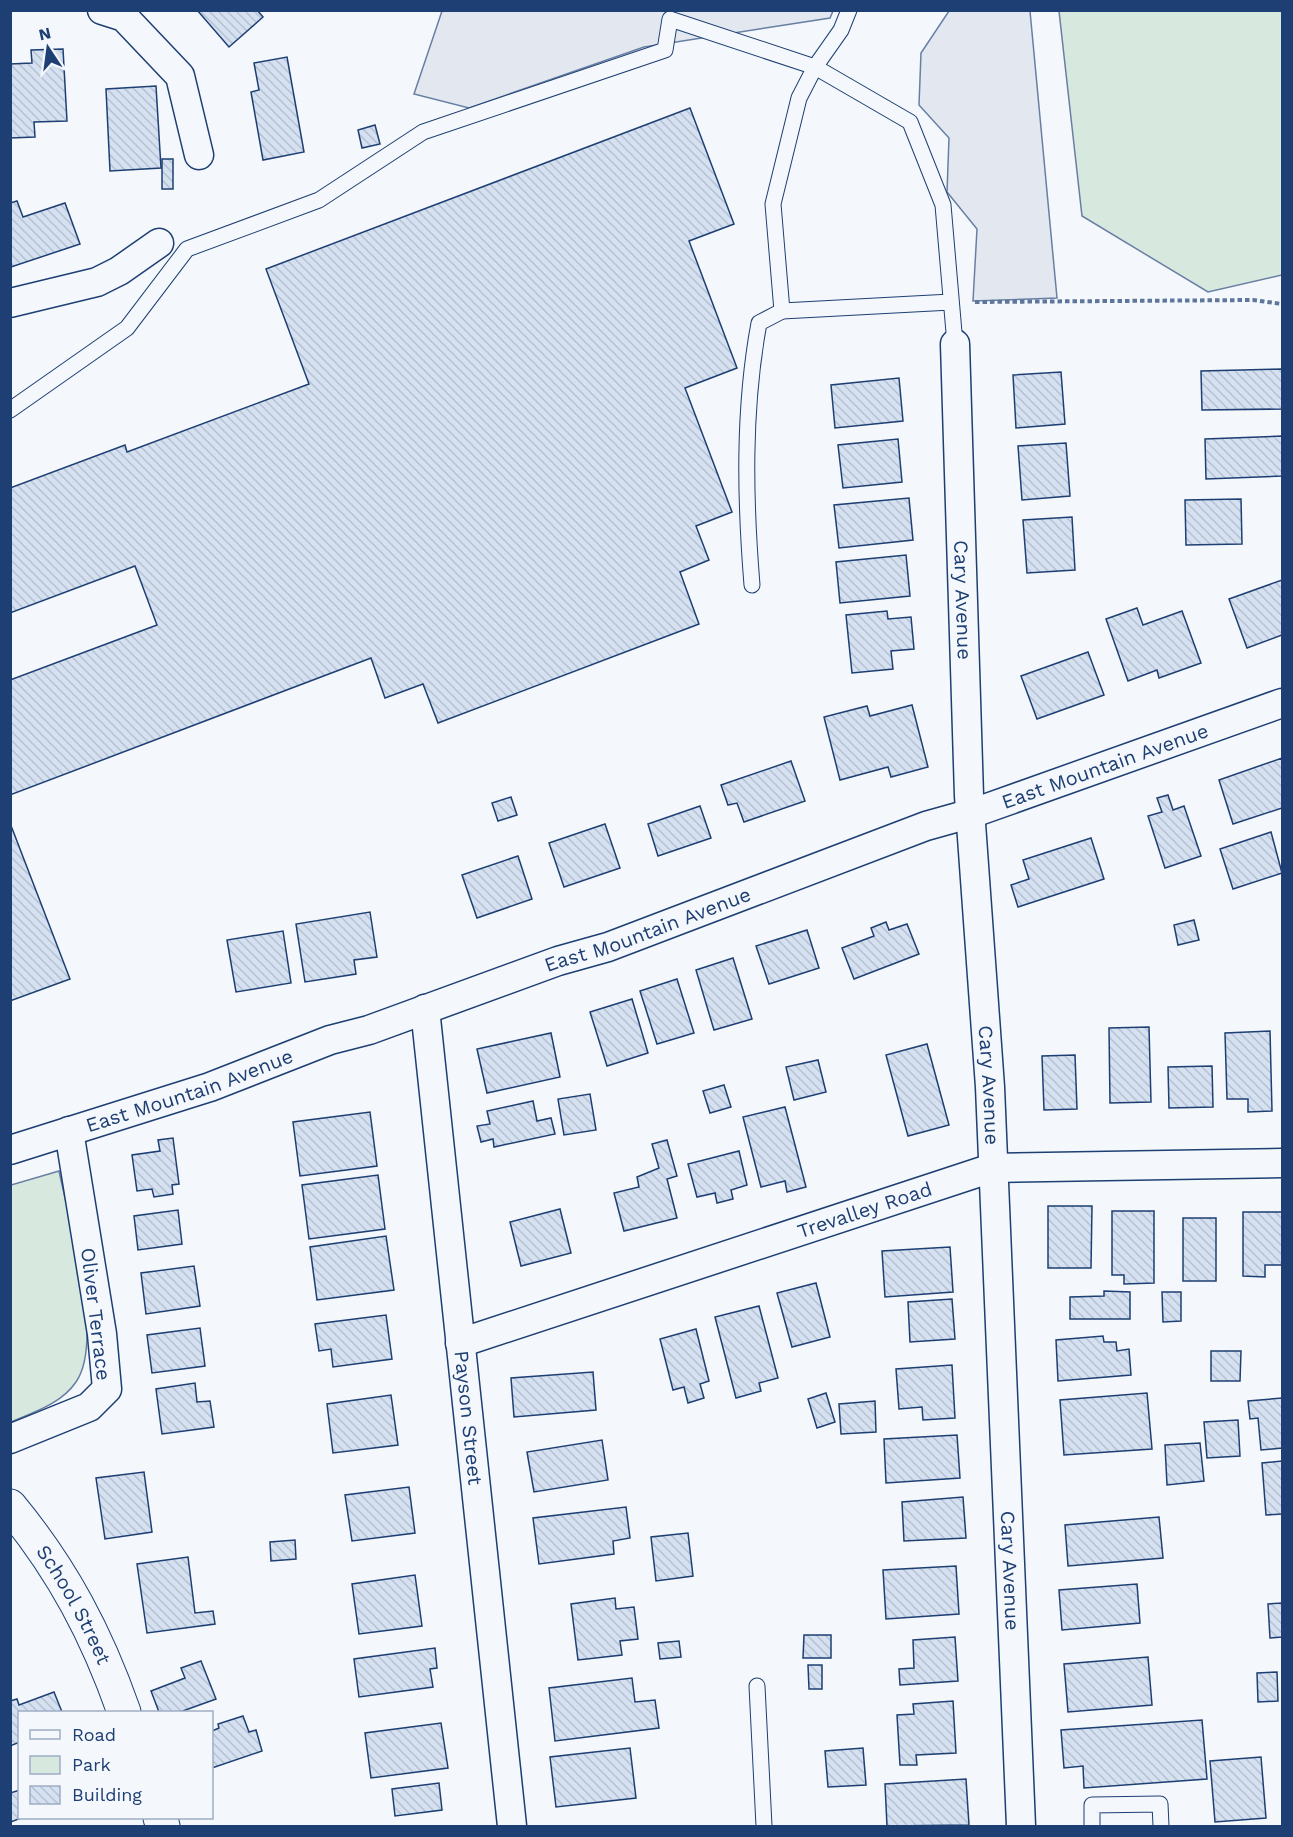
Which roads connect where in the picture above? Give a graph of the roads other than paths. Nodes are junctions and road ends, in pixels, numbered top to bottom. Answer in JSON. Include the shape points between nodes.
{"nodes":[{"id":1,"x":102,"y":10,"type":"edge"},
{"id":2,"x":849,"y":10,"type":"edge"},
{"id":3,"x":815,"y":67,"type":"junction"},
{"id":4,"x":199,"y":155,"type":"dead end"},
{"id":5,"x":159,"y":243,"type":"dead end"},
{"id":6,"x":951,"y":302,"type":"junction"},
{"id":7,"x":10,"y":303,"type":"edge"},
{"id":8,"x":782,"y":311,"type":"junction"},
{"id":9,"x":955,"y":344,"type":"joint"},
{"id":10,"x":10,"y":410,"type":"edge"},
{"id":11,"x":752,"y":585,"type":"dead end"},
{"id":12,"x":1282,"y":703,"type":"edge"},
{"id":13,"x":970,"y":814,"type":"junction"},
{"id":14,"x":425,"y":1010,"type":"junction"},
{"id":15,"x":69,"y":1131,"type":"junction"},
{"id":16,"x":10,"y":1150,"type":"edge"},
{"id":17,"x":1282,"y":1163,"type":"edge"},
{"id":18,"x":992,"y":1168,"type":"junction"},
{"id":19,"x":460,"y":1342,"type":"junction"},
{"id":20,"x":10,"y":1438,"type":"edge"},
{"id":21,"x":10,"y":1506,"type":"edge"},
{"id":22,"x":757,"y":1686,"type":"dead end"},
{"id":23,"x":123,"y":1711,"type":"edge"},
{"id":24,"x":512,"y":1827,"type":"edge"},
{"id":25,"x":764,"y":1827,"type":"edge"},
{"id":26,"x":1021,"y":1827,"type":"edge"},
{"id":27,"x":1092,"y":1827,"type":"edge"},
{"id":28,"x":1161,"y":1827,"type":"edge"}],
"edges":[{"from":1,"to":4,"type":"street","via":[[124,17],[180,76]]},
{"from":2,"to":3,"type":"lane","via":[[841,30]]},
{"from":3,"to":6,"type":"lane","via":[[910,122],[944,205]]},
{"from":3,"to":8,"type":"lane","via":[[799,98],[773,204]]},
{"from":3,"to":10,"type":"lane","via":[[670,19],[665,50],[423,132],[319,200],[187,249],[127,328]]},
{"from":5,"to":7,"type":"street","via":[[97,282]]},
{"from":6,"to":8,"type":"lane"},
{"from":6,"to":9,"type":"lane"},
{"from":8,"to":11,"type":"lane","via":[[759,323],[753,355],[747,523]]},
{"from":9,"to":13,"type":"street","name":"Cary Avenue"},
{"from":12,"to":13,"type":"street","name":"East Mountain Avenue"},
{"from":13,"to":14,"type":"street","name":"East Mountain Avenue","via":[[926,826],[608,947],[558,961]]},
{"from":13,"to":18,"type":"street","name":"Cary Avenue","via":[[990,1087]]},
{"from":14,"to":15,"type":"street","name":"East Mountain Avenue","via":[[330,1040],[210,1087]]},
{"from":14,"to":19,"type":"street","name":"Payson Street"},
{"from":15,"to":16,"type":"street","name":"East Mountain Avenue"},
{"from":15,"to":20,"type":"street","name":"Oliver Terrace","via":[[102,1334],[107,1389],[89,1407]]},
{"from":17,"to":18,"type":"street","name":"Trevalley Road"},
{"from":18,"to":19,"type":"street","name":"Trevalley Road"},
{"from":18,"to":26,"type":"street","name":"Cary Avenue"},
{"from":19,"to":24,"type":"street","name":"Payson Street"},
{"from":21,"to":23,"type":"street","name":"School Street","via":[[44,1547],[64,1580],[96,1640]]},
{"from":22,"to":25,"type":"lane"},
{"from":27,"to":28,"type":"lane","via":[[1092,1805],[1160,1804]]}]}
